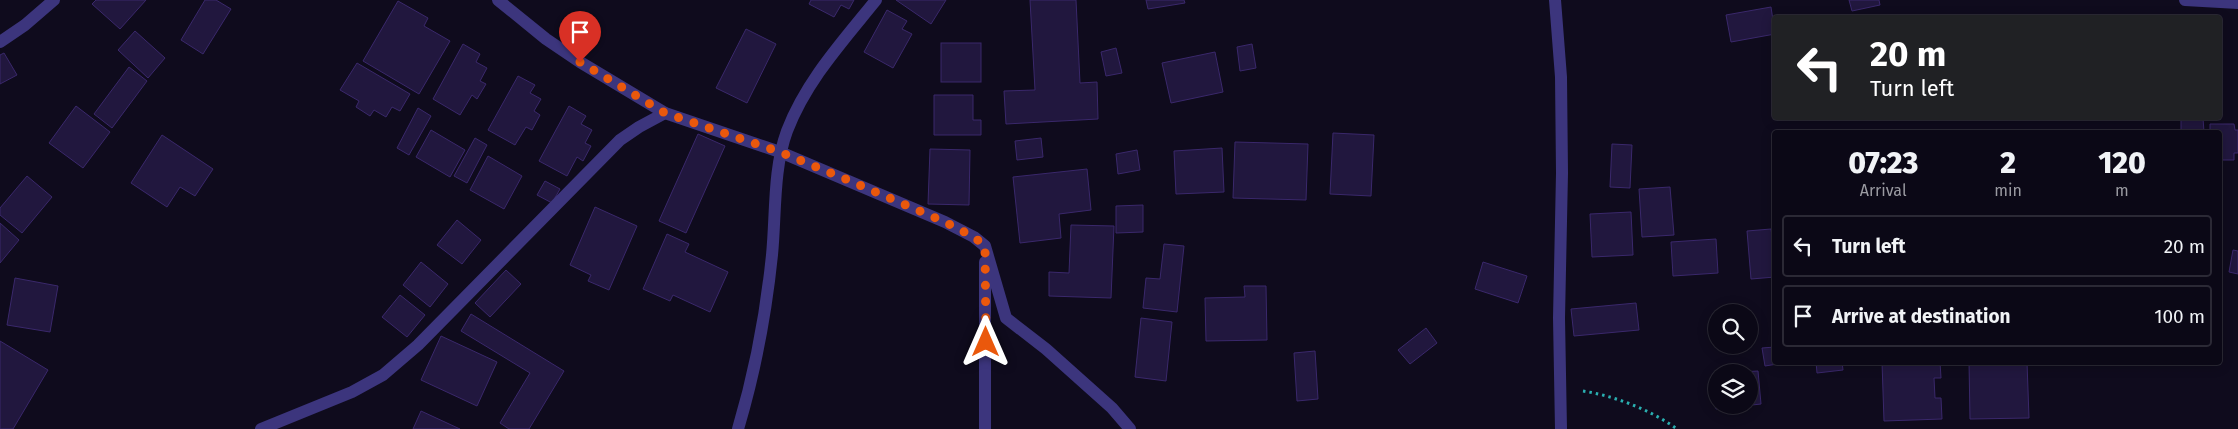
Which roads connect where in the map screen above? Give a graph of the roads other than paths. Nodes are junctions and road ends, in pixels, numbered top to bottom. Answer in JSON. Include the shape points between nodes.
{"nodes":[{"id":1,"x":54,"y":0,"type":"edge"},
{"id":2,"x":498,"y":0,"type":"edge"},
{"id":3,"x":876,"y":0,"type":"edge"},
{"id":4,"x":1555,"y":0,"type":"edge"},
{"id":5,"x":2185,"y":0,"type":"edge"},
{"id":6,"x":2238,"y":2,"type":"edge"},
{"id":7,"x":0,"y":42,"type":"edge"},
{"id":8,"x":665,"y":113,"type":"junction"},
{"id":9,"x":780,"y":152,"type":"junction"},
{"id":10,"x":985,"y":246,"type":"junction"},
{"id":11,"x":260,"y":429,"type":"edge"},
{"id":12,"x":738,"y":429,"type":"edge"},
{"id":13,"x":984,"y":429,"type":"edge"},
{"id":14,"x":1130,"y":429,"type":"edge"},
{"id":15,"x":1562,"y":429,"type":"edge"}],
"edges":[{"from":1,"to":7,"type":"street"},
{"from":2,"to":8,"type":"street","via":[[546,39]]},
{"from":3,"to":9,"type":"street","via":[[799,102]]},
{"from":4,"to":15,"type":"street","via":[[1562,77],[1558,318]]},
{"from":5,"to":6,"type":"street"},
{"from":8,"to":9,"type":"street"},
{"from":8,"to":11,"type":"street","via":[[620,140],[431,332],[383,375],[352,392]]},
{"from":9,"to":10,"type":"street","via":[[945,222]]},
{"from":9,"to":12,"type":"street","via":[[762,336]]},
{"from":10,"to":13,"type":"street"},
{"from":10,"to":14,"type":"street","via":[[1006,318],[1112,408]]}]}
